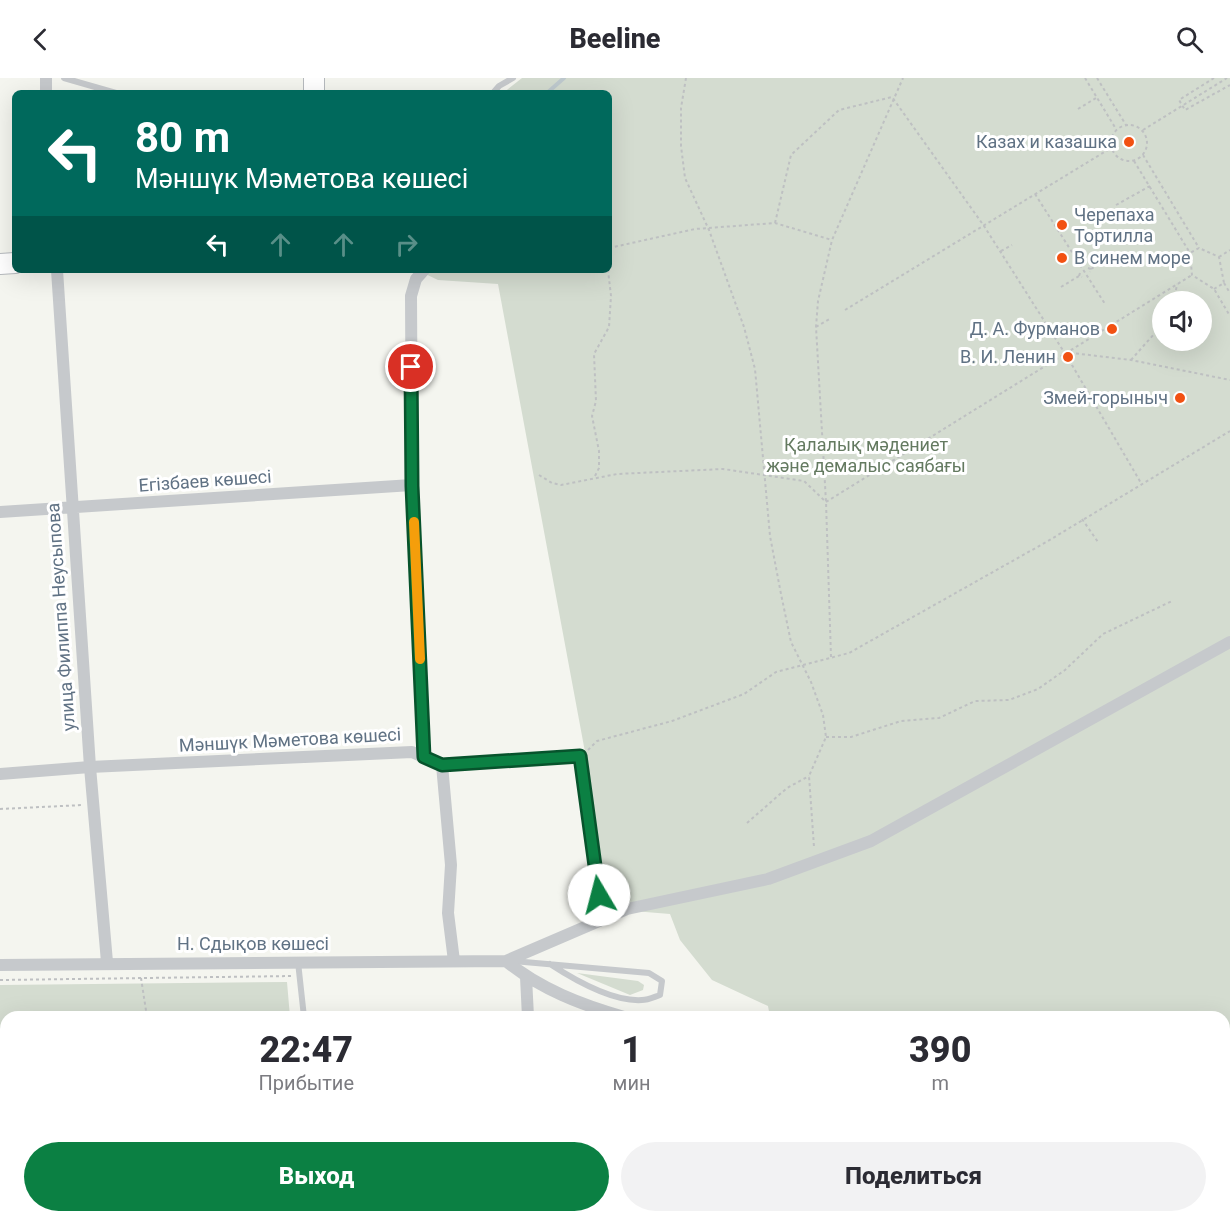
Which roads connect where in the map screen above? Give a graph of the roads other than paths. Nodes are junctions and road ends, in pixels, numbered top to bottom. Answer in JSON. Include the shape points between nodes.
{"nodes":[{"id":1,"x":64,"y":78,"type":"edge"},
{"id":2,"x":513,"y":78,"type":"edge"},
{"id":3,"x":106,"y":90,"type":"edge"},
{"id":4,"x":496,"y":90,"type":"edge"},
{"id":5,"x":57,"y":273,"type":"edge"},
{"id":6,"x":422,"y":273,"type":"edge"},
{"id":7,"x":412,"y":486,"type":"junction"},
{"id":8,"x":72,"y":507,"type":"junction"},
{"id":9,"x":0,"y":512,"type":"edge"},
{"id":10,"x":1230,"y":642,"type":"edge"},
{"id":11,"x":424,"y":757,"type":"junction"},
{"id":12,"x":442,"y":765,"type":"junction"},
{"id":13,"x":90,"y":767,"type":"junction"},
{"id":14,"x":0,"y":774,"type":"edge"},
{"id":15,"x":603,"y":918,"type":"junction"},
{"id":16,"x":454,"y":961,"type":"junction"},
{"id":17,"x":506,"y":961,"type":"junction"},
{"id":18,"x":107,"y":962,"type":"junction"},
{"id":19,"x":298,"y":962,"type":"junction"},
{"id":20,"x":550,"y":964,"type":"junction"},
{"id":21,"x":0,"y":965,"type":"edge"},
{"id":22,"x":526,"y":977,"type":"junction"},
{"id":23,"x":303,"y":1011,"type":"edge"},
{"id":24,"x":528,"y":1011,"type":"edge"},
{"id":25,"x":602,"y":1011,"type":"edge"}],
"edges":[{"from":1,"to":3,"type":"lane"},
{"from":2,"to":4,"type":"lane"},
{"from":5,"to":8,"type":"street","name":"улица Филиппа Неусыпова"},
{"from":6,"to":7,"type":"street","via":[[411,296]]},
{"from":7,"to":8,"type":"street","name":"Егізбаев көшесі"},
{"from":7,"to":11,"type":"street"},
{"from":8,"to":9,"type":"street","name":"Егізбаев көшесі"},
{"from":8,"to":13,"type":"street","name":"улица Филиппа Неусыпова"},
{"from":10,"to":15,"type":"street","via":[[871,841],[768,879],[627,909]]},
{"from":11,"to":12,"type":"street","name":"Мәншүк Мәметова көшесі"},
{"from":11,"to":13,"type":"street","name":"Мәншүк Мәметова көшесі","via":[[412,752]]},
{"from":12,"to":15,"type":"street","name":"Мәншүк Мәметова көшесі","via":[[580,756]]},
{"from":12,"to":16,"type":"street","via":[[451,865],[448,913]]},
{"from":13,"to":14,"type":"street","name":"Мәншүк Мәметова көшесі"},
{"from":13,"to":18,"type":"street","name":"улица Филиппа Неусыпова"},
{"from":15,"to":17,"type":"street"},
{"from":16,"to":17,"type":"street","name":"Н. Сдықов көшесі"},
{"from":16,"to":19,"type":"street","name":"Н. Сдықов көшесі"},
{"from":17,"to":20,"type":"lane"},
{"from":17,"to":22,"type":"street"},
{"from":18,"to":19,"type":"street","name":"Н. Сдықов көшесі"},
{"from":18,"to":21,"type":"street","name":"Н. Сдықов көшесі"},
{"from":19,"to":23,"type":"lane"},
{"from":20,"to":20,"type":"lane","via":[[574,980],[610,994],[641,1000],[660,995],[662,981],[649,973]]},
{"from":22,"to":24,"type":"street"},
{"from":22,"to":25,"type":"street"}]}
